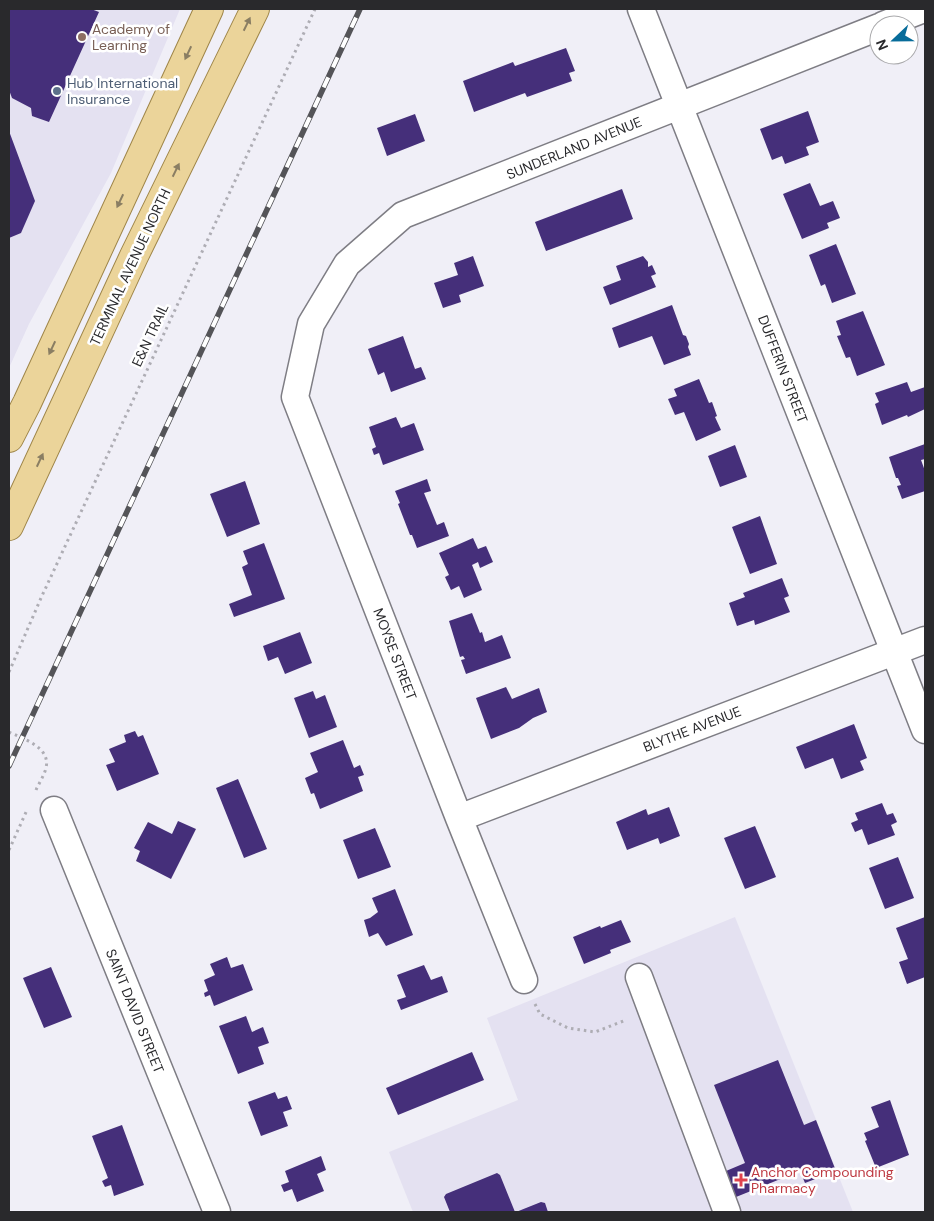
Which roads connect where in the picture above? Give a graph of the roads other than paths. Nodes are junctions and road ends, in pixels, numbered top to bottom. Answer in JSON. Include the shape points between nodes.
{"nodes":[{"id":1,"x":209,"y":9,"type":"edge"},
{"id":2,"x":255,"y":9,"type":"edge"},
{"id":3,"x":641,"y":9,"type":"edge"},
{"id":4,"x":924,"y":9,"type":"edge"},
{"id":5,"x":909,"y":15,"type":"edge"},
{"id":6,"x":869,"y":31,"type":"edge"},
{"id":7,"x":680,"y":106,"type":"junction"},
{"id":8,"x":311,"y":324,"type":"joint"},
{"id":9,"x":18,"y":408,"type":"edge"},
{"id":10,"x":9,"y":438,"type":"edge"},
{"id":11,"x":9,"y":526,"type":"edge"},
{"id":12,"x":925,"y":640,"type":"edge"},
{"id":13,"x":894,"y":652,"type":"junction"},
{"id":14,"x":925,"y":730,"type":"edge"},
{"id":15,"x":44,"y":801,"type":"road end"},
{"id":16,"x":459,"y":818,"type":"junction"},
{"id":17,"x":639,"y":978,"type":"dead end"},
{"id":18,"x":524,"y":980,"type":"road end"},
{"id":19,"x":217,"y":1212,"type":"edge"},
{"id":20,"x":728,"y":1212,"type":"edge"}],
"edges":[{"from":1,"to":9,"type":"main road","one_way":true},
{"from":11,"to":2,"type":"main road","name":"TERMINAL AVENUE NORTH","one_way":true,"via":[[143,238]]},
{"from":3,"to":7,"type":"street","name":"DUFFERIN STREET"},
{"from":4,"to":5,"type":"street"},
{"from":6,"to":7,"type":"street","name":"SUNDERLAND AVENUE"},
{"from":7,"to":8,"type":"street","name":"SUNDERLAND AVENUE","via":[[403,215],[347,264]]},
{"from":7,"to":13,"type":"street","name":"DUFFERIN STREET"},
{"from":8,"to":16,"type":"street","name":"MOYSE STREET","via":[[295,397]]},
{"from":9,"to":10,"type":"main road"},
{"from":12,"to":13,"type":"street","name":"BLYTHE AVENUE"},
{"from":13,"to":14,"type":"street","name":"DUFFERIN STREET"},
{"from":13,"to":16,"type":"street","name":"BLYTHE AVENUE"},
{"from":15,"to":19,"type":"street","name":"SAINT DAVID STREET"},
{"from":16,"to":18,"type":"street","name":"MOYSE STREET"},
{"from":17,"to":20,"type":"street"}]}
